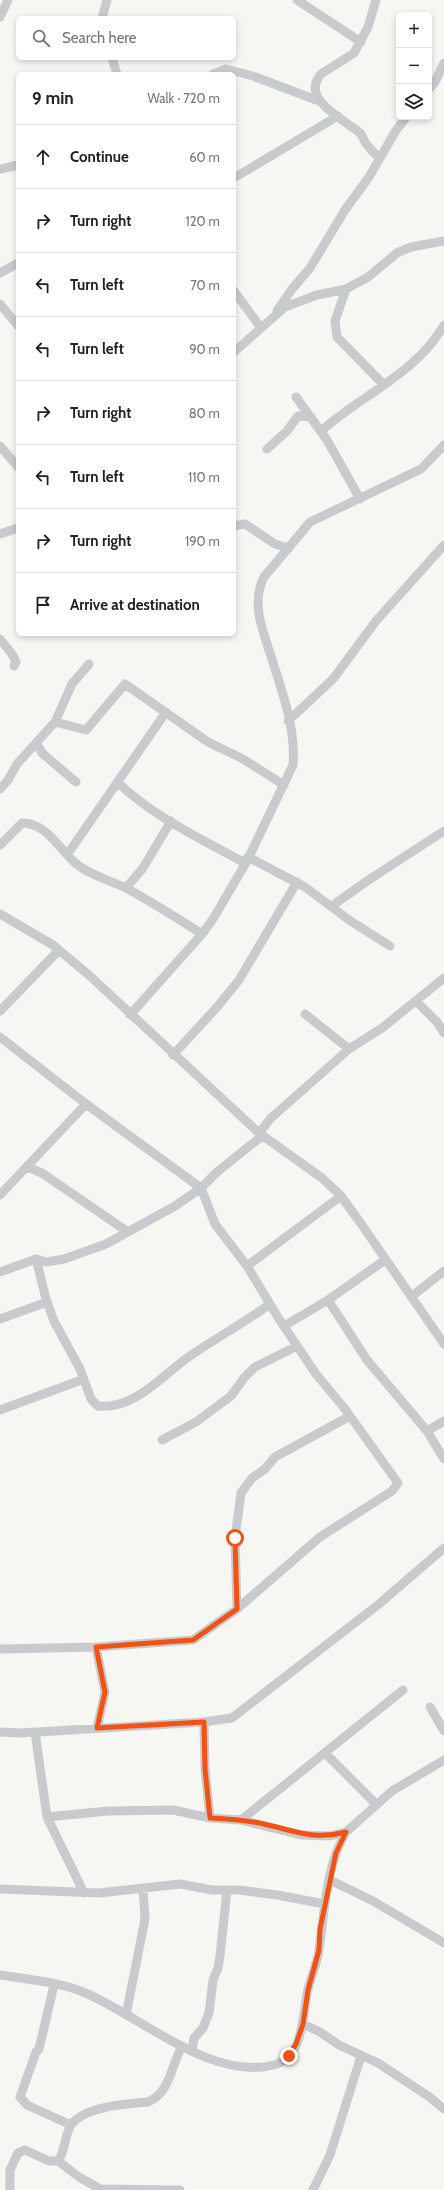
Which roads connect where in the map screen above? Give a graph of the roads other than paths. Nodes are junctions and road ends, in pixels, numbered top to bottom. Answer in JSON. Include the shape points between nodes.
{"nodes":[{"id":1,"x":8,"y":0,"type":"edge"},
{"id":2,"x":107,"y":0,"type":"edge"},
{"id":3,"x":297,"y":0,"type":"edge"},
{"id":4,"x":376,"y":0,"type":"edge"},
{"id":5,"x":103,"y":16,"type":"edge"},
{"id":6,"x":0,"y":17,"type":"edge"},
{"id":7,"x":360,"y":42,"type":"junction"},
{"id":8,"x":113,"y":60,"type":"edge"},
{"id":9,"x":444,"y":63,"type":"edge"},
{"id":10,"x":116,"y":72,"type":"edge"},
{"id":11,"x":218,"y":72,"type":"edge"},
{"id":12,"x":432,"y":86,"type":"edge"},
{"id":13,"x":319,"y":101,"type":"junction"},
{"id":14,"x":338,"y":116,"type":"junction"},
{"id":15,"x":404,"y":120,"type":"edge"},
{"id":16,"x":379,"y":157,"type":"junction"},
{"id":17,"x":16,"y":165,"type":"edge"},
{"id":18,"x":0,"y":169,"type":"edge"},
{"id":19,"x":236,"y":177,"type":"edge"},
{"id":20,"x":444,"y":241,"type":"edge"},
{"id":21,"x":16,"y":264,"type":"edge"},
{"id":22,"x":0,"y":273,"type":"edge"},
{"id":23,"x":346,"y":289,"type":"junction"},
{"id":24,"x":236,"y":294,"type":"edge"},
{"id":25,"x":0,"y":304,"type":"edge"},
{"id":26,"x":274,"y":315,"type":"junction"},
{"id":27,"x":16,"y":324,"type":"edge"},
{"id":28,"x":444,"y":325,"type":"edge"},
{"id":29,"x":261,"y":328,"type":"junction"},
{"id":30,"x":236,"y":350,"type":"edge"},
{"id":31,"x":384,"y":385,"type":"junction"},
{"id":32,"x":296,"y":397,"type":"dead end"},
{"id":33,"x":307,"y":414,"type":"junction"},
{"id":34,"x":321,"y":431,"type":"junction"},
{"id":35,"x":444,"y":445,"type":"edge"},
{"id":36,"x":0,"y":446,"type":"edge"},
{"id":37,"x":267,"y":449,"type":"dead end"},
{"id":38,"x":16,"y":465,"type":"edge"},
{"id":39,"x":360,"y":499,"type":"junction"},
{"id":40,"x":236,"y":526,"type":"edge"},
{"id":41,"x":16,"y":529,"type":"edge"},
{"id":42,"x":0,"y":534,"type":"edge"},
{"id":43,"x":444,"y":545,"type":"edge"},
{"id":44,"x":289,"y":548,"type":"junction"},
{"id":45,"x":0,"y":639,"type":"edge"},
{"id":46,"x":89,"y":664,"type":"dead end"},
{"id":47,"x":14,"y":666,"type":"dead end"},
{"id":48,"x":166,"y":712,"type":"junction"},
{"id":49,"x":55,"y":722,"type":"junction"},
{"id":50,"x":288,"y":722,"type":"junction"},
{"id":51,"x":34,"y":747,"type":"junction"},
{"id":52,"x":76,"y":782,"type":"dead end"},
{"id":53,"x":117,"y":782,"type":"junction"},
{"id":54,"x":284,"y":785,"type":"junction"},
{"id":55,"x":0,"y":789,"type":"edge"},
{"id":56,"x":171,"y":821,"type":"junction"},
{"id":57,"x":444,"y":831,"type":"edge"},
{"id":58,"x":0,"y":845,"type":"edge"},
{"id":59,"x":67,"y":855,"type":"junction"},
{"id":60,"x":247,"y":860,"type":"junction"},
{"id":61,"x":297,"y":882,"type":"junction"},
{"id":62,"x":126,"y":888,"type":"junction"},
{"id":63,"x":332,"y":906,"type":"junction"},
{"id":64,"x":0,"y":914,"type":"edge"},
{"id":65,"x":202,"y":934,"type":"junction"},
{"id":66,"x":390,"y":946,"type":"dead end"},
{"id":67,"x":59,"y":950,"type":"junction"},
{"id":68,"x":444,"y":978,"type":"edge"},
{"id":69,"x":416,"y":1001,"type":"junction"},
{"id":70,"x":0,"y":1011,"type":"edge"},
{"id":71,"x":305,"y":1014,"type":"dead end"},
{"id":72,"x":130,"y":1015,"type":"junction"},
{"id":73,"x":444,"y":1033,"type":"edge"},
{"id":74,"x":0,"y":1037,"type":"edge"},
{"id":75,"x":349,"y":1049,"type":"junction"},
{"id":76,"x":173,"y":1055,"type":"junction"},
{"id":77,"x":86,"y":1104,"type":"junction"},
{"id":78,"x":261,"y":1135,"type":"junction"},
{"id":79,"x":27,"y":1167,"type":"junction"},
{"id":80,"x":201,"y":1188,"type":"junction"},
{"id":81,"x":0,"y":1195,"type":"edge"},
{"id":82,"x":341,"y":1196,"type":"junction"},
{"id":83,"x":128,"y":1232,"type":"junction"},
{"id":84,"x":36,"y":1259,"type":"junction"},
{"id":85,"x":386,"y":1260,"type":"junction"},
{"id":86,"x":247,"y":1266,"type":"junction"},
{"id":87,"x":444,"y":1271,"type":"edge"},
{"id":88,"x":0,"y":1272,"type":"edge"},
{"id":89,"x":411,"y":1297,"type":"junction"},
{"id":90,"x":328,"y":1300,"type":"junction"},
{"id":91,"x":47,"y":1302,"type":"junction"},
{"id":92,"x":270,"y":1304,"type":"junction"},
{"id":93,"x":0,"y":1319,"type":"edge"},
{"id":94,"x":284,"y":1326,"type":"junction"},
{"id":95,"x":443,"y":1340,"type":"edge"},
{"id":96,"x":297,"y":1346,"type":"junction"},
{"id":97,"x":84,"y":1379,"type":"junction"},
{"id":98,"x":0,"y":1410,"type":"edge"},
{"id":99,"x":350,"y":1416,"type":"junction"},
{"id":100,"x":444,"y":1421,"type":"edge"},
{"id":101,"x":427,"y":1431,"type":"junction"},
{"id":102,"x":162,"y":1440,"type":"dead end"},
{"id":103,"x":444,"y":1459,"type":"edge"},
{"id":104,"x":444,"y":1548,"type":"edge"},
{"id":105,"x":237,"y":1609,"type":"junction"},
{"id":106,"x":96,"y":1647,"type":"junction"},
{"id":107,"x":0,"y":1649,"type":"edge"},
{"id":108,"x":403,"y":1690,"type":"dead end"},
{"id":109,"x":430,"y":1707,"type":"dead end"},
{"id":110,"x":204,"y":1722,"type":"junction"},
{"id":111,"x":97,"y":1728,"type":"junction"},
{"id":112,"x":444,"y":1731,"type":"edge"},
{"id":113,"x":0,"y":1732,"type":"edge"},
{"id":114,"x":35,"y":1732,"type":"junction"},
{"id":115,"x":325,"y":1753,"type":"junction"},
{"id":116,"x":444,"y":1760,"type":"edge"},
{"id":117,"x":376,"y":1804,"type":"junction"},
{"id":118,"x":47,"y":1817,"type":"junction"},
{"id":119,"x":210,"y":1818,"type":"junction"},
{"id":120,"x":241,"y":1820,"type":"junction"},
{"id":121,"x":346,"y":1832,"type":"junction"},
{"id":122,"x":330,"y":1880,"type":"junction"},
{"id":123,"x":143,"y":1888,"type":"junction"},
{"id":124,"x":0,"y":1889,"type":"edge"},
{"id":125,"x":227,"y":1890,"type":"junction"},
{"id":126,"x":84,"y":1893,"type":"junction"},
{"id":127,"x":325,"y":1904,"type":"junction"},
{"id":128,"x":444,"y":1943,"type":"edge"},
{"id":129,"x":1,"y":1977,"type":"edge"},
{"id":130,"x":54,"y":1985,"type":"junction"},
{"id":131,"x":126,"y":2015,"type":"junction"},
{"id":132,"x":303,"y":2024,"type":"junction"},
{"id":133,"x":182,"y":2046,"type":"junction"},
{"id":134,"x":192,"y":2051,"type":"junction"},
{"id":135,"x":361,"y":2056,"type":"junction"},
{"id":136,"x":444,"y":2110,"type":"edge"},
{"id":137,"x":71,"y":2125,"type":"junction"},
{"id":138,"x":58,"y":2160,"type":"junction"},
{"id":139,"x":154,"y":2189,"type":"edge"},
{"id":140,"x":10,"y":2190,"type":"edge"},
{"id":141,"x":180,"y":2190,"type":"edge"},
{"id":142,"x":313,"y":2190,"type":"edge"}],
"edges":[{"from":1,"to":6,"type":"street"},
{"from":2,"to":5,"type":"street"},
{"from":3,"to":7,"type":"street"},
{"from":4,"to":7,"type":"street","via":[[368,27]]},
{"from":7,"to":13,"type":"street","via":[[354,52],[318,78],[315,92]]},
{"from":8,"to":10,"type":"street"},
{"from":9,"to":12,"type":"street"},
{"from":11,"to":13,"type":"street","via":[[226,69],[253,76]]},
{"from":13,"to":14,"type":"street"},
{"from":14,"to":16,"type":"street","via":[[361,135],[367,146]]},
{"from":14,"to":19,"type":"street"},
{"from":15,"to":16,"type":"street"},
{"from":16,"to":26,"type":"street","via":[[310,268]]},
{"from":17,"to":18,"type":"street"},
{"from":20,"to":23,"type":"street","via":[[411,247],[397,253],[368,278]]},
{"from":21,"to":22,"type":"street"},
{"from":23,"to":26,"type":"street","via":[[317,295],[285,307]]},
{"from":23,"to":31,"type":"street","via":[[335,321],[337,337]]},
{"from":24,"to":29,"type":"street"},
{"from":25,"to":27,"type":"street"},
{"from":26,"to":29,"type":"street"},
{"from":28,"to":31,"type":"street","via":[[416,358]]},
{"from":29,"to":30,"type":"street"},
{"from":31,"to":34,"type":"street","via":[[339,415]]},
{"from":32,"to":33,"type":"street"},
{"from":33,"to":34,"type":"street"},
{"from":33,"to":37,"type":"street","via":[[294,419],[287,431]]},
{"from":34,"to":39,"type":"street"},
{"from":35,"to":39,"type":"street","via":[[421,469]]},
{"from":36,"to":38,"type":"street"},
{"from":39,"to":44,"type":"street","via":[[310,522]]},
{"from":40,"to":44,"type":"street","via":[[245,524],[275,544]]},
{"from":41,"to":42,"type":"street"},
{"from":43,"to":50,"type":"street","via":[[376,621],[333,679]]},
{"from":44,"to":50,"type":"street","via":[[264,577],[259,587],[257,604]]},
{"from":45,"to":47,"type":"street","via":[[12,654],[16,662]]},
{"from":46,"to":49,"type":"street","via":[[72,684]]},
{"from":48,"to":49,"type":"street","via":[[125,684],[86,730]]},
{"from":48,"to":53,"type":"street"},
{"from":48,"to":54,"type":"street","via":[[208,742]]},
{"from":49,"to":51,"type":"street"},
{"from":50,"to":54,"type":"street","via":[[294,752],[293,765]]},
{"from":51,"to":52,"type":"street"},
{"from":51,"to":55,"type":"street","via":[[17,764]]},
{"from":53,"to":56,"type":"street","via":[[138,802]]},
{"from":53,"to":59,"type":"street"},
{"from":54,"to":60,"type":"street"},
{"from":56,"to":60,"type":"street"},
{"from":56,"to":62,"type":"street","via":[[143,868]]},
{"from":57,"to":63,"type":"street"},
{"from":58,"to":59,"type":"street","via":[[22,823],[30,823],[44,831]]},
{"from":59,"to":62,"type":"street","via":[[77,864]]},
{"from":60,"to":61,"type":"street"},
{"from":60,"to":65,"type":"street"},
{"from":61,"to":63,"type":"street"},
{"from":61,"to":76,"type":"street","via":[[239,980]]},
{"from":62,"to":65,"type":"street"},
{"from":63,"to":66,"type":"street"},
{"from":64,"to":67,"type":"street"},
{"from":65,"to":72,"type":"street"},
{"from":67,"to":70,"type":"street"},
{"from":67,"to":72,"type":"street"},
{"from":68,"to":69,"type":"street"},
{"from":69,"to":73,"type":"street"},
{"from":69,"to":75,"type":"street","via":[[382,1028]]},
{"from":71,"to":75,"type":"street"},
{"from":72,"to":76,"type":"street"},
{"from":74,"to":77,"type":"street"},
{"from":75,"to":78,"type":"street","via":[[271,1118]]},
{"from":76,"to":78,"type":"street"},
{"from":77,"to":79,"type":"street"},
{"from":77,"to":80,"type":"street"},
{"from":78,"to":80,"type":"street"},
{"from":78,"to":82,"type":"street","via":[[322,1178]]},
{"from":79,"to":81,"type":"street"},
{"from":79,"to":83,"type":"street","via":[[42,1173]]},
{"from":80,"to":83,"type":"street"},
{"from":80,"to":86,"type":"street","via":[[216,1224]]},
{"from":82,"to":85,"type":"street"},
{"from":82,"to":86,"type":"street"},
{"from":83,"to":84,"type":"street","via":[[80,1255],[47,1262]]},
{"from":84,"to":88,"type":"street"},
{"from":84,"to":91,"type":"street"},
{"from":85,"to":89,"type":"street"},
{"from":85,"to":90,"type":"street"},
{"from":86,"to":92,"type":"street"},
{"from":87,"to":89,"type":"street"},
{"from":89,"to":95,"type":"street"},
{"from":90,"to":94,"type":"street"},
{"from":90,"to":101,"type":"street","via":[[367,1360]]},
{"from":91,"to":93,"type":"street"},
{"from":91,"to":97,"type":"street","via":[[60,1335]]},
{"from":92,"to":94,"type":"street"},
{"from":92,"to":97,"type":"street","via":[[231,1332],[188,1357],[140,1394],[115,1406],[98,1406],[91,1399]]},
{"from":94,"to":96,"type":"street"},
{"from":96,"to":99,"type":"street"},
{"from":96,"to":102,"type":"street","via":[[255,1367],[231,1396],[196,1422]]},
{"from":97,"to":98,"type":"street"},
{"from":99,"to":105,"type":"street","via":[[275,1457],[265,1469],[252,1478],[241,1493],[235,1538]]},
{"from":99,"to":105,"type":"street","via":[[398,1483],[392,1491],[320,1537]]},
{"from":100,"to":101,"type":"street"},
{"from":101,"to":103,"type":"street"},
{"from":104,"to":110,"type":"street","via":[[378,1604],[232,1718]]},
{"from":105,"to":106,"type":"street","via":[[193,1640]]},
{"from":106,"to":107,"type":"street"},
{"from":106,"to":111,"type":"street","via":[[105,1692]]},
{"from":108,"to":115,"type":"street"},
{"from":109,"to":112,"type":"street"},
{"from":110,"to":111,"type":"street"},
{"from":110,"to":119,"type":"street"},
{"from":111,"to":114,"type":"street"},
{"from":113,"to":114,"type":"street"},
{"from":114,"to":118,"type":"street"},
{"from":115,"to":117,"type":"street"},
{"from":115,"to":120,"type":"street"},
{"from":116,"to":117,"type":"street","via":[[392,1791]]},
{"from":117,"to":121,"type":"street"},
{"from":118,"to":119,"type":"street","via":[[108,1811],[173,1810]]},
{"from":118,"to":126,"type":"street"},
{"from":119,"to":120,"type":"street"},
{"from":120,"to":121,"type":"street","via":[[300,1834],[330,1836]]},
{"from":121,"to":122,"type":"street","via":[[336,1853]]},
{"from":122,"to":127,"type":"street"},
{"from":122,"to":128,"type":"street","via":[[373,1901]]},
{"from":123,"to":125,"type":"street","via":[[180,1884]]},
{"from":123,"to":126,"type":"street"},
{"from":123,"to":131,"type":"street","via":[[145,1919]]},
{"from":124,"to":126,"type":"street"},
{"from":125,"to":127,"type":"street","via":[[277,1895]]},
{"from":125,"to":134,"type":"street","via":[[220,1956],[212,1980],[209,2013],[203,2028],[194,2038]]},
{"from":127,"to":132,"type":"street","via":[[319,1950],[308,1990]]},
{"from":129,"to":130,"type":"street"},
{"from":130,"to":131,"type":"street","via":[[81,1991]]},
{"from":130,"to":137,"type":"street","via":[[39,2049],[20,2097],[27,2105]]},
{"from":131,"to":133,"type":"street"},
{"from":132,"to":134,"type":"street","via":[[296,2044],[281,2063],[248,2067],[218,2062]]},
{"from":132,"to":135,"type":"street"},
{"from":133,"to":134,"type":"street"},
{"from":133,"to":137,"type":"street","via":[[165,2088],[155,2099],[96,2110],[85,2114]]},
{"from":135,"to":136,"type":"street","via":[[378,2063],[437,2102]]},
{"from":135,"to":142,"type":"street","via":[[330,2155]]},
{"from":137,"to":138,"type":"street","via":[[62,2156]]},
{"from":138,"to":139,"type":"street","via":[[79,2177],[100,2189]]},
{"from":138,"to":140,"type":"street","via":[[49,2161],[25,2150],[18,2153],[10,2170]]},
{"from":139,"to":141,"type":"street"}]}
